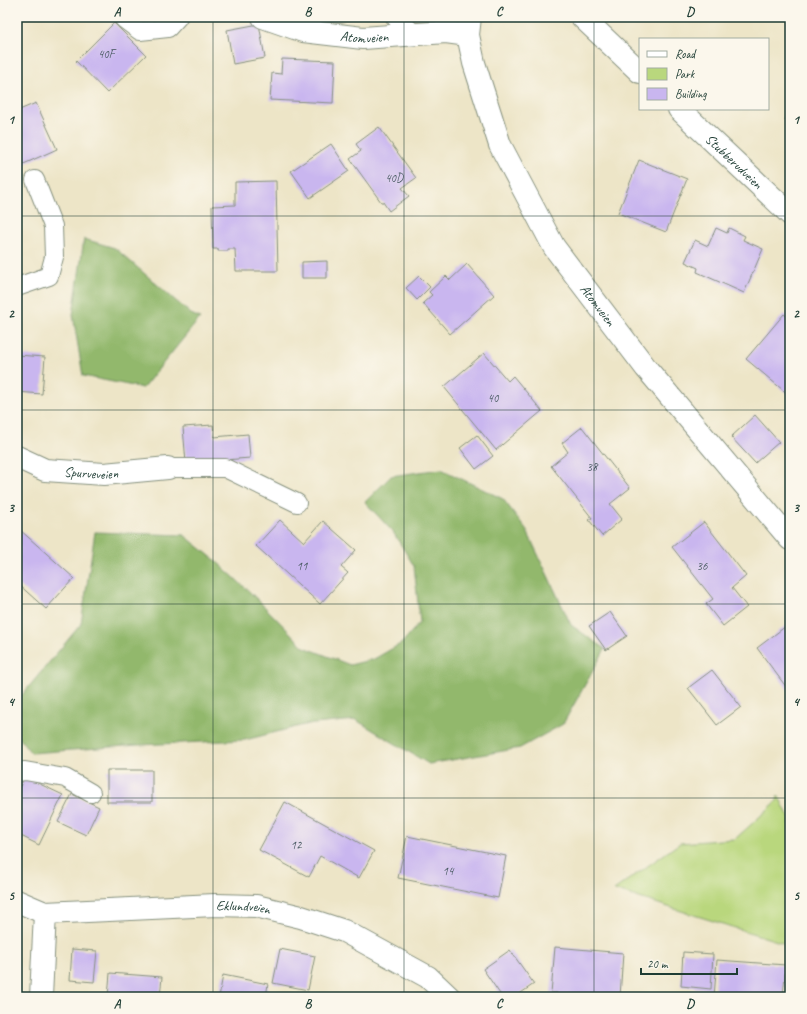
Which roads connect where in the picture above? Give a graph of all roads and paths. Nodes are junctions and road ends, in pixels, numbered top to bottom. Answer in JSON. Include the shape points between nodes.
{"nodes":[{"id":1,"x":178,"y":17,"type":"edge"},
{"id":2,"x":263,"y":17,"type":"edge"},
{"id":3,"x":395,"y":17,"type":"edge"},
{"id":4,"x":582,"y":17,"type":"edge"},
{"id":5,"x":124,"y":19,"type":"dead end"},
{"id":6,"x":469,"y":26,"type":"edge"},
{"id":7,"x":415,"y":34,"type":"junction"},
{"id":8,"x":639,"y":71,"type":"edge"},
{"id":9,"x":680,"y":110,"type":"edge"},
{"id":10,"x":35,"y":180,"type":"dead end"},
{"id":11,"x":790,"y":214,"type":"edge"},
{"id":12,"x":17,"y":286,"type":"edge"},
{"id":13,"x":17,"y":458,"type":"edge"},
{"id":14,"x":168,"y":468,"type":"joint"},
{"id":15,"x":297,"y":503,"type":"dead end"},
{"id":16,"x":790,"y":539,"type":"edge"},
{"id":17,"x":17,"y":772,"type":"edge"},
{"id":18,"x":91,"y":793,"type":"dead end"},
{"id":19,"x":17,"y":901,"type":"edge"},
{"id":20,"x":45,"y":913,"type":"junction"},
{"id":21,"x":41,"y":997,"type":"edge"},
{"id":22,"x":449,"y":997,"type":"edge"}],
"edges":[{"from":1,"to":5,"type":"lane","via":[[168,28],[140,31]]},
{"from":2,"to":7,"type":"street","name":"Atomveien","via":[[302,31],[363,38]]},
{"from":3,"to":7,"type":"lane"},
{"from":4,"to":8,"type":"street"},
{"from":6,"to":7,"type":"street","name":"Atomveien","via":[[446,32]]},
{"from":6,"to":16,"type":"street","name":"Atomveien","via":[[474,63],[500,145],[554,247],[646,368]]},
{"from":9,"to":11,"type":"street","name":"Stubberudveien"},
{"from":10,"to":12,"type":"lane","via":[[53,226],[54,256],[49,276]]},
{"from":13,"to":14,"type":"street","name":"Spurveveien","via":[[46,470],[104,474]]},
{"from":14,"to":15,"type":"lane","via":[[225,468]]},
{"from":17,"to":18,"type":"lane","via":[[65,778]]},
{"from":19,"to":20,"type":"street","name":"Eklundveien"},
{"from":20,"to":21,"type":"street"},
{"from":20,"to":22,"type":"street","name":"Eklundveien","via":[[215,905],[256,906],[344,931],[428,977]]}]}
